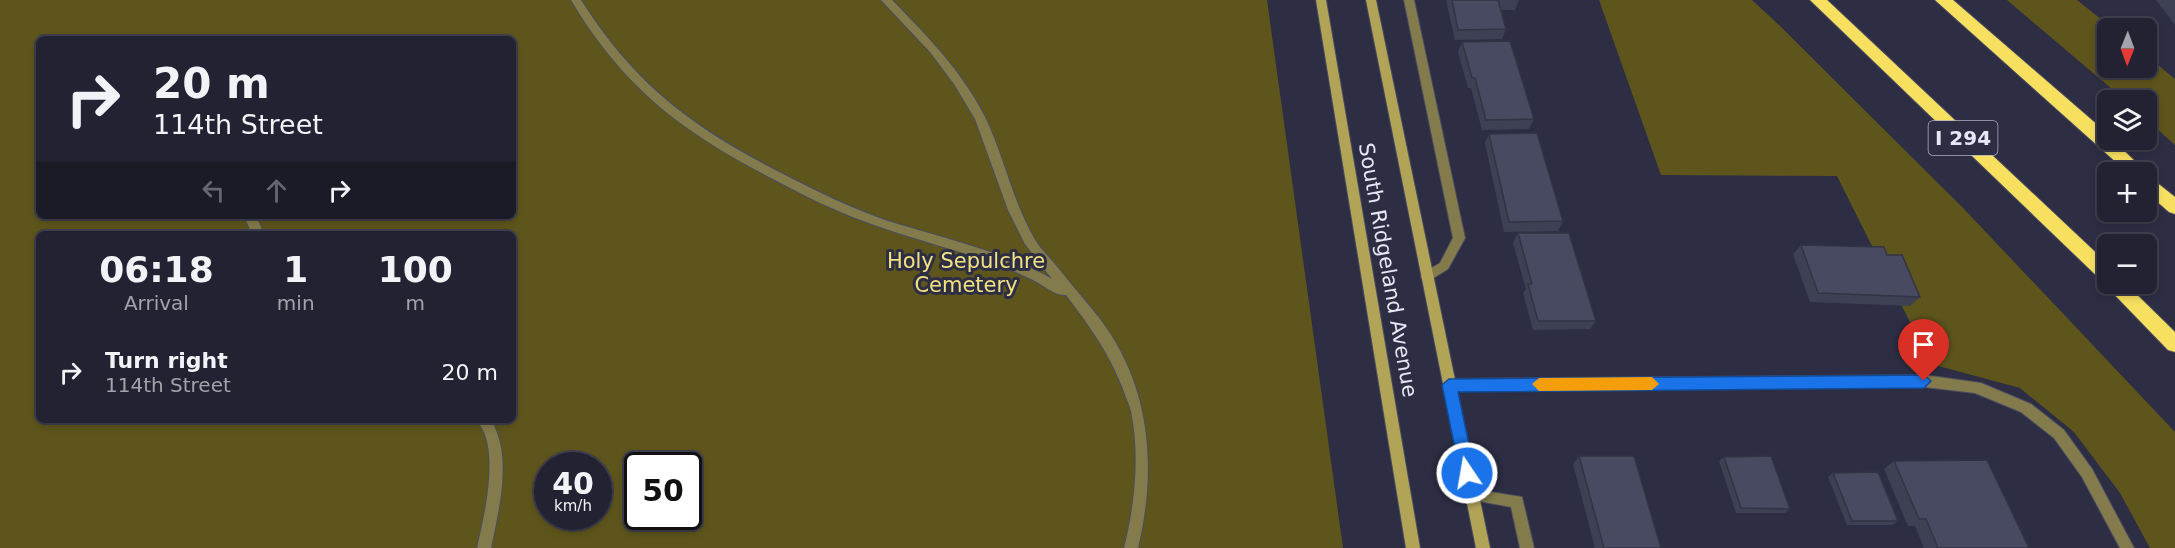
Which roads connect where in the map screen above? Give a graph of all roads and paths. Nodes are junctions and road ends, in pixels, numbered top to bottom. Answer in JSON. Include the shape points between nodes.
{"nodes":[{"id":1,"x":576,"y":0,"type":"edge"},
{"id":2,"x":886,"y":0,"type":"edge"},
{"id":3,"x":1321,"y":0,"type":"edge"},
{"id":4,"x":1371,"y":0,"type":"edge"},
{"id":5,"x":1409,"y":0,"type":"edge"},
{"id":6,"x":1818,"y":0,"type":"edge"},
{"id":7,"x":1943,"y":0,"type":"edge"},
{"id":8,"x":2127,"y":162,"type":"edge"},
{"id":9,"x":2157,"y":191,"type":"edge"},
{"id":10,"x":2175,"y":207,"type":"edge"},
{"id":11,"x":2097,"y":266,"type":"edge"},
{"id":12,"x":1427,"y":277,"type":"junction"},
{"id":13,"x":1070,"y":294,"type":"junction"},
{"id":14,"x":2125,"y":294,"type":"edge"},
{"id":15,"x":2175,"y":344,"type":"edge"},
{"id":16,"x":1449,"y":385,"type":"junction"},
{"id":17,"x":486,"y":423,"type":"edge"},
{"id":18,"x":1472,"y":495,"type":"junction"},
{"id":19,"x":484,"y":548,"type":"edge"},
{"id":20,"x":1131,"y":548,"type":"edge"},
{"id":21,"x":1413,"y":548,"type":"edge"},
{"id":22,"x":1482,"y":548,"type":"edge"},
{"id":23,"x":1527,"y":548,"type":"edge"},
{"id":24,"x":2127,"y":548,"type":"edge"}],
"edges":[{"from":1,"to":13,"type":"street","via":[[625,70],[656,100],[725,150],[835,205],[986,254],[1032,272]]},
{"from":2,"to":13,"type":"street","via":[[958,81],[980,118],[1014,210],[1031,244]]},
{"from":3,"to":21,"type":"main road","name":"South Ridgeland Avenue"},
{"from":4,"to":12,"type":"main road","name":"South Ridgeland Avenue"},
{"from":5,"to":12,"type":"street","name":"South Ridgeland Avenue","via":[[1459,238],[1444,266]]},
{"from":6,"to":11,"type":"highway","number":"I 294"},
{"from":7,"to":8,"type":"highway"},
{"from":9,"to":10,"type":"highway"},
{"from":12,"to":16,"type":"main road","name":"South Ridgeland Avenue"},
{"from":13,"to":20,"type":"street","via":[[1097,325],[1114,354],[1137,411],[1142,461],[1138,519]]},
{"from":14,"to":15,"type":"highway"},
{"from":16,"to":18,"type":"main road","name":"South Ridgeland Avenue"},
{"from":16,"to":24,"type":"street","via":[[1924,381],[1976,387],[2026,408],[2059,434],[2087,473]]},
{"from":17,"to":19,"type":"street","via":[[496,463],[493,506]]},
{"from":18,"to":22,"type":"main road","name":"South Ridgeland Avenue"},
{"from":18,"to":23,"type":"street","via":[[1517,501]]}]}
